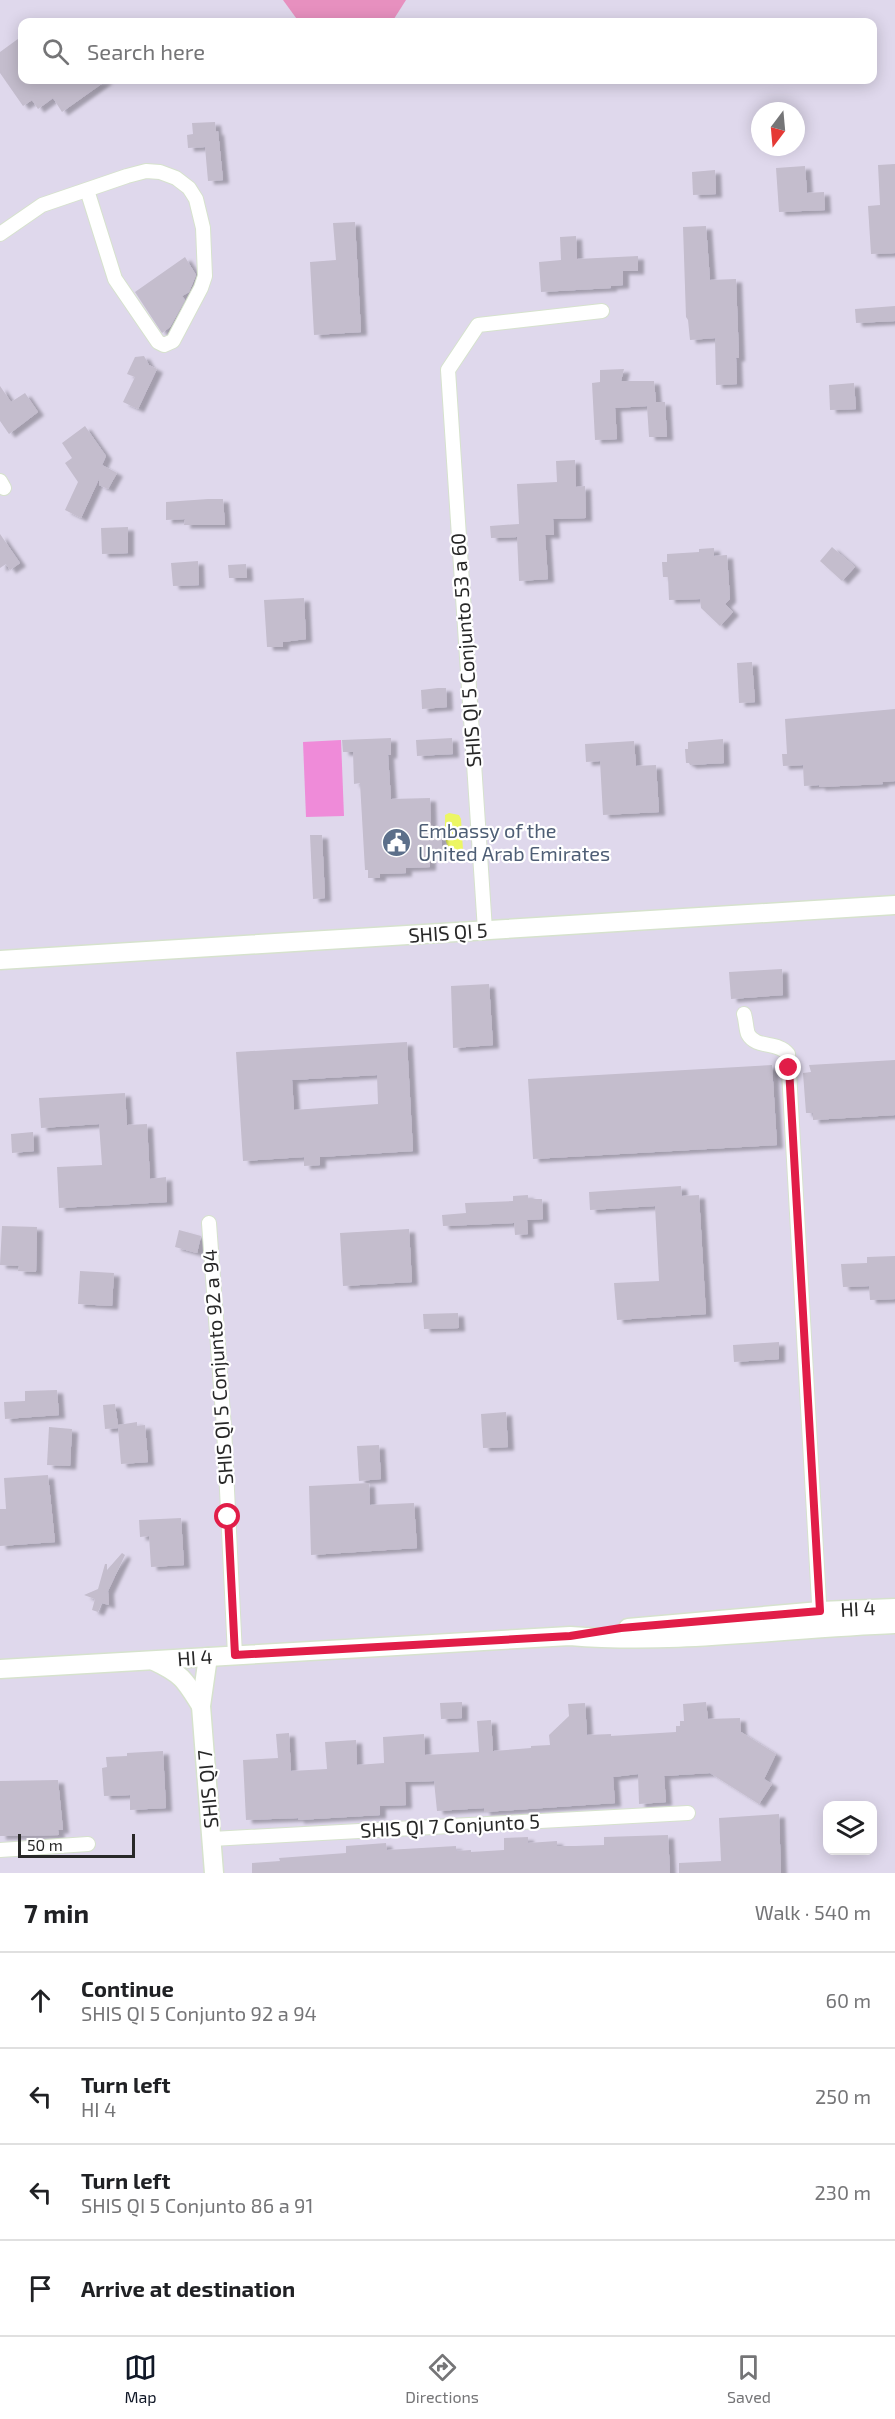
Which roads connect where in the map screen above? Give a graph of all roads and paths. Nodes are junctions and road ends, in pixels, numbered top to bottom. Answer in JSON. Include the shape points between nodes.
{"nodes":[{"id":1,"x":87,"y":190,"type":"junction"},
{"id":2,"x":0,"y":234,"type":"edge"},
{"id":3,"x":602,"y":311,"type":"dead end"},
{"id":4,"x":895,"y":905,"type":"edge"},
{"id":5,"x":485,"y":930,"type":"junction"},
{"id":6,"x":0,"y":960,"type":"edge"},
{"id":7,"x":744,"y":1014,"type":"dead end"},
{"id":8,"x":209,"y":1223,"type":"dead end"},
{"id":9,"x":895,"y":1608,"type":"edge"},
{"id":10,"x":820,"y":1620,"type":"junction"},
{"id":11,"x":895,"y":1624,"type":"edge"},
{"id":12,"x":235,"y":1655,"type":"junction"},
{"id":13,"x":208,"y":1658,"type":"junction"},
{"id":14,"x":153,"y":1661,"type":"junction"},
{"id":15,"x":0,"y":1669,"type":"edge"},
{"id":16,"x":201,"y":1706,"type":"junction"},
{"id":17,"x":688,"y":1812,"type":"dead end"},
{"id":18,"x":212,"y":1839,"type":"junction"},
{"id":19,"x":88,"y":1845,"type":"dead end"},
{"id":20,"x":0,"y":1850,"type":"edge"},
{"id":21,"x":214,"y":1873,"type":"edge"}],
"edges":[{"from":1,"to":1,"type":"street","via":[[146,171],[160,172],[176,178],[196,199],[203,228],[205,276],[173,341],[164,345],[158,342],[115,279]]},
{"from":1,"to":2,"type":"street","via":[[42,205]]},
{"from":3,"to":5,"type":"street","name":"SHIS QI 5 Conjunto 53 a 60","via":[[478,325],[448,370]]},
{"from":4,"to":5,"type":"street","name":"SHIS QI 5"},
{"from":5,"to":6,"type":"street","name":"SHIS QI 5"},
{"from":7,"to":10,"type":"street","via":[[748,1034],[754,1041],[783,1048],[788,1054]]},
{"from":8,"to":12,"type":"street","name":"SHIS QI 5 Conjunto 92 a 94"},
{"from":9,"to":10,"type":"street","name":"HI 4"},
{"from":10,"to":11,"type":"street","name":"HI 4"},
{"from":10,"to":12,"type":"street","name":"HI 4","via":[[621,1628],[570,1636]]},
{"from":12,"to":13,"type":"street","name":"HI 4"},
{"from":13,"to":14,"type":"street","name":"HI 4"},
{"from":13,"to":16,"type":"street","name":"SHIS QI 7"},
{"from":14,"to":15,"type":"street","name":"HI 4"},
{"from":14,"to":16,"type":"street","name":"SHIS QI 7","via":[[177,1672]]},
{"from":16,"to":18,"type":"street","name":"SHIS QI 7"},
{"from":17,"to":18,"type":"street","name":"SHIS QI 7 Conjunto 5"},
{"from":18,"to":21,"type":"street","name":"SHIS QI 7"},
{"from":19,"to":20,"type":"street"}]}
